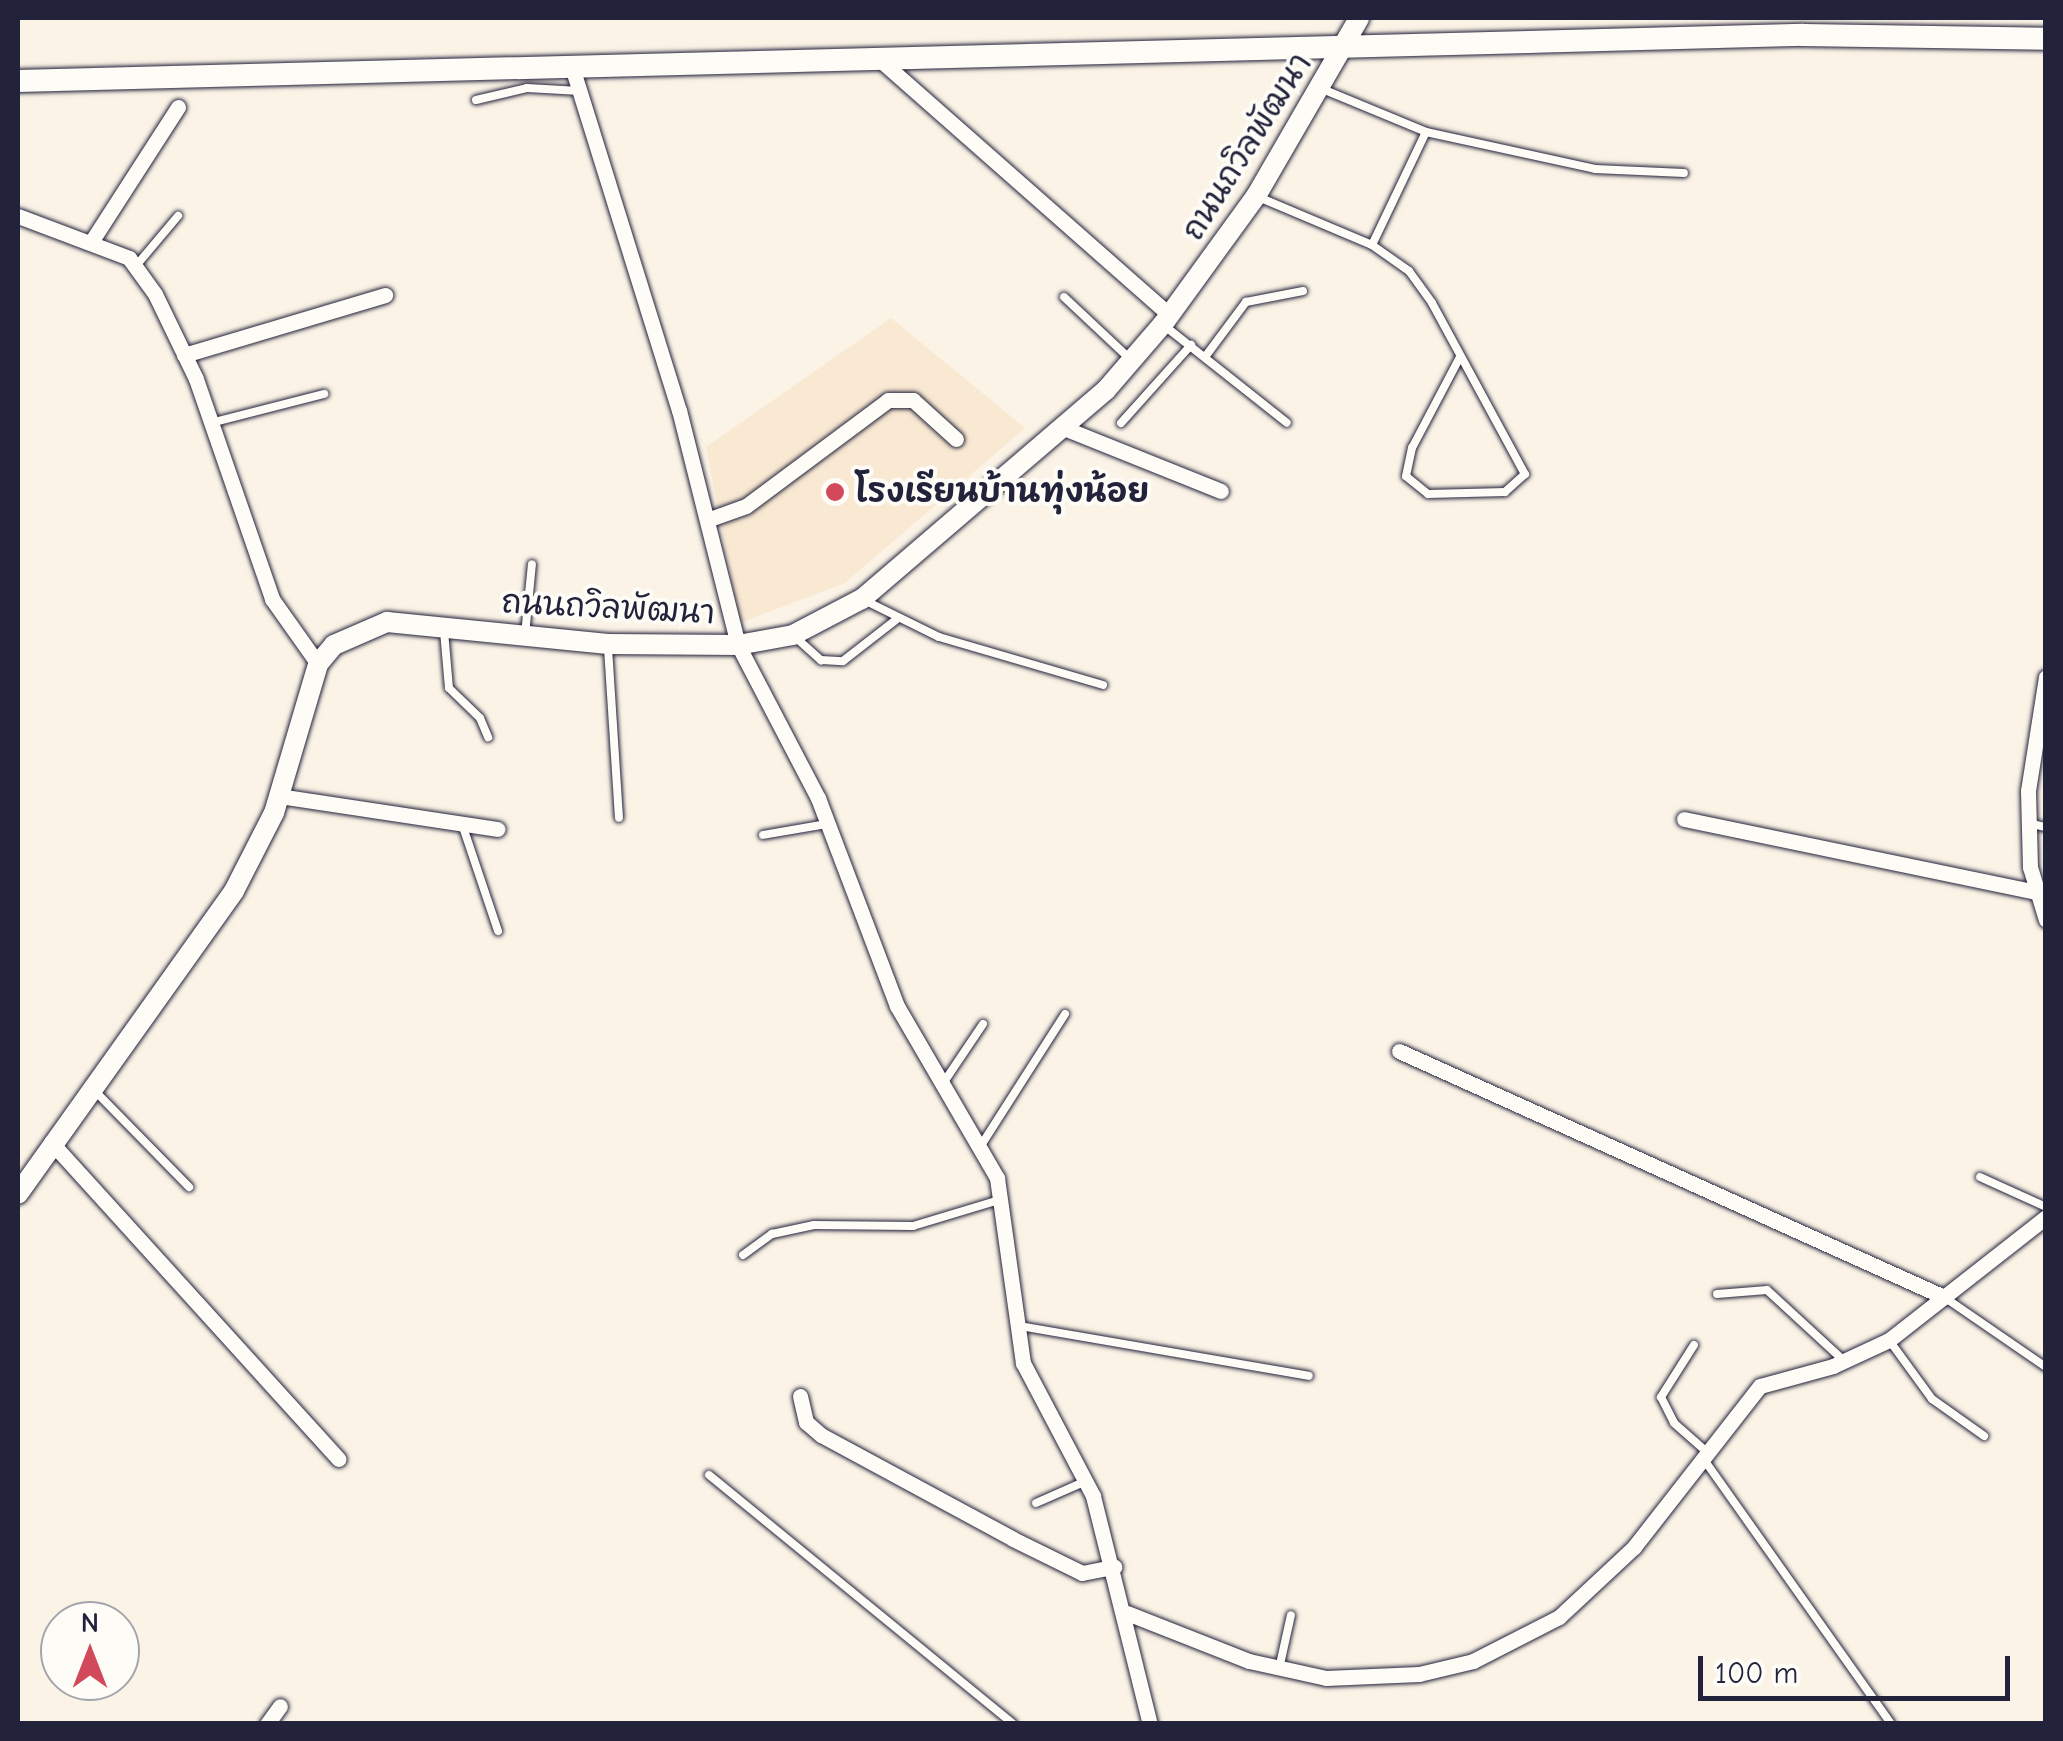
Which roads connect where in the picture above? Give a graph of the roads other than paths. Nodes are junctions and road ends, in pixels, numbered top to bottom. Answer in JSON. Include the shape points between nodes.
{"nodes":[{"id":1,"x":1359,"y":18,"type":"edge"},
{"id":2,"x":2046,"y":39,"type":"edge"},
{"id":3,"x":1343,"y":46,"type":"junction"},
{"id":4,"x":875,"y":56,"type":"junction"},
{"id":5,"x":572,"y":67,"type":"junction"},
{"id":6,"x":18,"y":81,"type":"edge"},
{"id":7,"x":1320,"y":88,"type":"junction"},
{"id":8,"x":580,"y":92,"type":"junction"},
{"id":9,"x":476,"y":100,"type":"dead end"},
{"id":10,"x":178,"y":108,"type":"dead end"},
{"id":11,"x":1426,"y":132,"type":"junction"},
{"id":12,"x":1684,"y":173,"type":"dead end"},
{"id":13,"x":1256,"y":196,"type":"junction"},
{"id":14,"x":18,"y":216,"type":"edge"},
{"id":15,"x":178,"y":216,"type":"dead end"},
{"id":16,"x":92,"y":239,"type":"junction"},
{"id":17,"x":1372,"y":244,"type":"junction"},
{"id":18,"x":135,"y":267,"type":"junction"},
{"id":19,"x":1303,"y":291,"type":"dead end"},
{"id":20,"x":385,"y":295,"type":"dead end"},
{"id":21,"x":1064,"y":297,"type":"dead end"},
{"id":22,"x":1166,"y":320,"type":"junction"},
{"id":23,"x":1191,"y":345,"type":"junction"},
{"id":24,"x":184,"y":355,"type":"junction"},
{"id":25,"x":1460,"y":357,"type":"junction"},
{"id":26,"x":1206,"y":358,"type":"junction"},
{"id":27,"x":1131,"y":360,"type":"junction"},
{"id":28,"x":324,"y":394,"type":"dead end"},
{"id":29,"x":211,"y":423,"type":"junction"},
{"id":30,"x":1121,"y":423,"type":"dead end"},
{"id":31,"x":1287,"y":423,"type":"dead end"},
{"id":32,"x":1064,"y":428,"type":"junction"},
{"id":33,"x":956,"y":440,"type":"dead end"},
{"id":34,"x":1222,"y":492,"type":"dead end"},
{"id":35,"x":707,"y":520,"type":"junction"},
{"id":36,"x":532,"y":564,"type":"dead end"},
{"id":37,"x":862,"y":599,"type":"junction"},
{"id":38,"x":897,"y":618,"type":"junction"},
{"id":39,"x":444,"y":626,"type":"junction"},
{"id":40,"x":525,"y":635,"type":"junction"},
{"id":41,"x":793,"y":635,"type":"junction"},
{"id":42,"x":608,"y":644,"type":"junction"},
{"id":43,"x":738,"y":645,"type":"junction"},
{"id":44,"x":318,"y":664,"type":"junction"},
{"id":45,"x":2046,"y":677,"type":"edge"},
{"id":46,"x":1103,"y":685,"type":"dead end"},
{"id":47,"x":2039,"y":736,"type":"edge"},
{"id":48,"x":488,"y":737,"type":"dead end"},
{"id":49,"x":279,"y":796,"type":"junction"},
{"id":50,"x":619,"y":818,"type":"dead end"},
{"id":51,"x":1684,"y":819,"type":"dead end"},
{"id":52,"x":2028,"y":822,"type":"junction"},
{"id":53,"x":462,"y":824,"type":"junction"},
{"id":54,"x":829,"y":824,"type":"junction"},
{"id":55,"x":2046,"y":827,"type":"edge"},
{"id":56,"x":498,"y":829,"type":"dead end"},
{"id":57,"x":762,"y":835,"type":"dead end"},
{"id":58,"x":2035,"y":892,"type":"junction"},
{"id":59,"x":2045,"y":915,"type":"edge"},
{"id":60,"x":498,"y":931,"type":"dead end"},
{"id":61,"x":1065,"y":1014,"type":"dead end"},
{"id":62,"x":983,"y":1024,"type":"dead end"},
{"id":63,"x":1399,"y":1051,"type":"dead end"},
{"id":64,"x":943,"y":1083,"type":"junction"},
{"id":65,"x":90,"y":1087,"type":"junction"},
{"id":66,"x":51,"y":1142,"type":"junction"},
{"id":67,"x":980,"y":1147,"type":"junction"},
{"id":68,"x":1980,"y":1177,"type":"dead end"},
{"id":69,"x":189,"y":1187,"type":"dead end"},
{"id":70,"x":18,"y":1194,"type":"edge"},
{"id":71,"x":1003,"y":1198,"type":"junction"},
{"id":72,"x":2046,"y":1207,"type":"edge"},
{"id":73,"x":2046,"y":1217,"type":"edge"},
{"id":74,"x":743,"y":1255,"type":"dead end"},
{"id":75,"x":1717,"y":1294,"type":"dead end"},
{"id":76,"x":1944,"y":1297,"type":"junction"},
{"id":77,"x":1015,"y":1325,"type":"junction"},
{"id":78,"x":1889,"y":1340,"type":"junction"},
{"id":79,"x":1694,"y":1345,"type":"dead end"},
{"id":80,"x":1845,"y":1362,"type":"junction"},
{"id":81,"x":2046,"y":1367,"type":"edge"},
{"id":82,"x":1309,"y":1376,"type":"dead end"},
{"id":83,"x":800,"y":1396,"type":"dead end"},
{"id":84,"x":1984,"y":1436,"type":"dead end"},
{"id":85,"x":1706,"y":1457,"type":"junction"},
{"id":86,"x":338,"y":1459,"type":"dead end"},
{"id":87,"x":709,"y":1474,"type":"dead end"},
{"id":88,"x":1087,"y":1481,"type":"junction"},
{"id":89,"x":1036,"y":1503,"type":"dead end"},
{"id":90,"x":1114,"y":1568,"type":"junction"},
{"id":91,"x":1127,"y":1613,"type":"junction"},
{"id":92,"x":1291,"y":1615,"type":"dead end"},
{"id":93,"x":1279,"y":1670,"type":"junction"},
{"id":94,"x":280,"y":1706,"type":"dead end"},
{"id":95,"x":267,"y":1724,"type":"edge"},
{"id":96,"x":1013,"y":1724,"type":"edge"},
{"id":97,"x":1150,"y":1724,"type":"edge"},
{"id":98,"x":1891,"y":1724,"type":"edge"}],
"edges":[{"from":1,"to":3,"type":"street","name":"ถนนถวิลพัฒนา"},
{"from":2,"to":3,"type":"main road","via":[[1804,35]]},
{"from":3,"to":4,"type":"main road"},
{"from":3,"to":7,"type":"street","name":"ถนนถวิลพัฒนา"},
{"from":4,"to":5,"type":"main road"},
{"from":4,"to":22,"type":"street"},
{"from":5,"to":6,"type":"main road"},
{"from":5,"to":8,"type":"street"},
{"from":7,"to":11,"type":"lane"},
{"from":7,"to":13,"type":"street","name":"ถนนถวิลพัฒนา"},
{"from":8,"to":9,"type":"lane","via":[[528,88]]},
{"from":8,"to":35,"type":"street"},
{"from":10,"to":16,"type":"street"},
{"from":11,"to":12,"type":"lane","via":[[1594,170]]},
{"from":11,"to":17,"type":"lane"},
{"from":13,"to":17,"type":"lane"},
{"from":13,"to":22,"type":"street","name":"ถนนถวิลพัฒนา"},
{"from":14,"to":16,"type":"street"},
{"from":15,"to":18,"type":"lane"},
{"from":16,"to":18,"type":"street"},
{"from":17,"to":25,"type":"lane","via":[[1409,270]]},
{"from":18,"to":24,"type":"street"},
{"from":19,"to":26,"type":"lane","via":[[1246,302]]},
{"from":20,"to":24,"type":"street"},
{"from":21,"to":27,"type":"lane"},
{"from":22,"to":23,"type":"lane"},
{"from":22,"to":27,"type":"street","name":"ถนนถวิลพัฒนา"},
{"from":23,"to":26,"type":"lane"},
{"from":23,"to":30,"type":"lane"},
{"from":24,"to":29,"type":"street"},
{"from":25,"to":25,"type":"lane","via":[[1524,474],[1505,492],[1428,494],[1406,476],[1412,448]]},
{"from":26,"to":31,"type":"lane"},
{"from":27,"to":32,"type":"street","name":"ถนนถวิลพัฒนา"},
{"from":28,"to":29,"type":"lane"},
{"from":29,"to":44,"type":"street","via":[[272,599]]},
{"from":32,"to":34,"type":"street"},
{"from":32,"to":37,"type":"street","name":"ถนนถวิลพัฒนา"},
{"from":33,"to":35,"type":"street","via":[[914,400],[888,400],[746,506]]},
{"from":35,"to":43,"type":"street"},
{"from":36,"to":40,"type":"lane"},
{"from":37,"to":38,"type":"lane"},
{"from":37,"to":41,"type":"street","name":"ถนนถวิลพัฒนา"},
{"from":38,"to":41,"type":"lane","via":[[843,661],[821,660]]},
{"from":38,"to":46,"type":"lane"},
{"from":39,"to":40,"type":"street","name":"ถนนถวิลพัฒนา"},
{"from":39,"to":44,"type":"street","name":"ถนนถวิลพัฒนา","via":[[370,624]]},
{"from":39,"to":48,"type":"lane","via":[[449,688],[480,718]]},
{"from":40,"to":42,"type":"street","name":"ถนนถวิลพัฒนา"},
{"from":41,"to":43,"type":"street","name":"ถนนถวิลพัฒนา"},
{"from":42,"to":43,"type":"street","name":"ถนนถวิลพัฒนา"},
{"from":42,"to":50,"type":"lane"},
{"from":43,"to":54,"type":"street"},
{"from":44,"to":49,"type":"street"},
{"from":45,"to":47,"type":"street"},
{"from":47,"to":52,"type":"street"},
{"from":49,"to":53,"type":"street"},
{"from":49,"to":65,"type":"street","via":[[234,891]]},
{"from":51,"to":58,"type":"street"},
{"from":52,"to":55,"type":"lane"},
{"from":52,"to":58,"type":"street"},
{"from":53,"to":56,"type":"street"},
{"from":53,"to":60,"type":"lane"},
{"from":54,"to":57,"type":"lane"},
{"from":54,"to":64,"type":"street","via":[[876,960]]},
{"from":58,"to":59,"type":"street"},
{"from":61,"to":67,"type":"lane"},
{"from":62,"to":64,"type":"lane"},
{"from":63,"to":76,"type":"street"},
{"from":64,"to":67,"type":"street"},
{"from":65,"to":66,"type":"street"},
{"from":65,"to":69,"type":"lane"},
{"from":66,"to":70,"type":"street"},
{"from":66,"to":86,"type":"street"},
{"from":67,"to":71,"type":"street"},
{"from":68,"to":72,"type":"lane"},
{"from":71,"to":74,"type":"lane","via":[[913,1226],[814,1224],[772,1234]]},
{"from":71,"to":77,"type":"street"},
{"from":73,"to":76,"type":"street"},
{"from":75,"to":80,"type":"lane","via":[[1767,1290]]},
{"from":76,"to":78,"type":"street"},
{"from":76,"to":81,"type":"lane"},
{"from":77,"to":82,"type":"lane"},
{"from":77,"to":88,"type":"street","via":[[1032,1384]]},
{"from":78,"to":80,"type":"street"},
{"from":78,"to":84,"type":"lane","via":[[1932,1399]]},
{"from":79,"to":85,"type":"lane","via":[[1661,1397],[1674,1423]]},
{"from":80,"to":85,"type":"street","via":[[1760,1386]]},
{"from":83,"to":90,"type":"street","via":[[806,1422],[822,1435],[1082,1573]]},
{"from":85,"to":93,"type":"street","via":[[1634,1547],[1559,1617],[1521,1640],[1419,1674],[1326,1678]]},
{"from":85,"to":98,"type":"lane"},
{"from":87,"to":96,"type":"lane"},
{"from":88,"to":89,"type":"lane"},
{"from":88,"to":90,"type":"street"},
{"from":90,"to":91,"type":"street"},
{"from":91,"to":93,"type":"street"},
{"from":91,"to":97,"type":"street"},
{"from":92,"to":93,"type":"lane"},
{"from":94,"to":95,"type":"street"}]}
